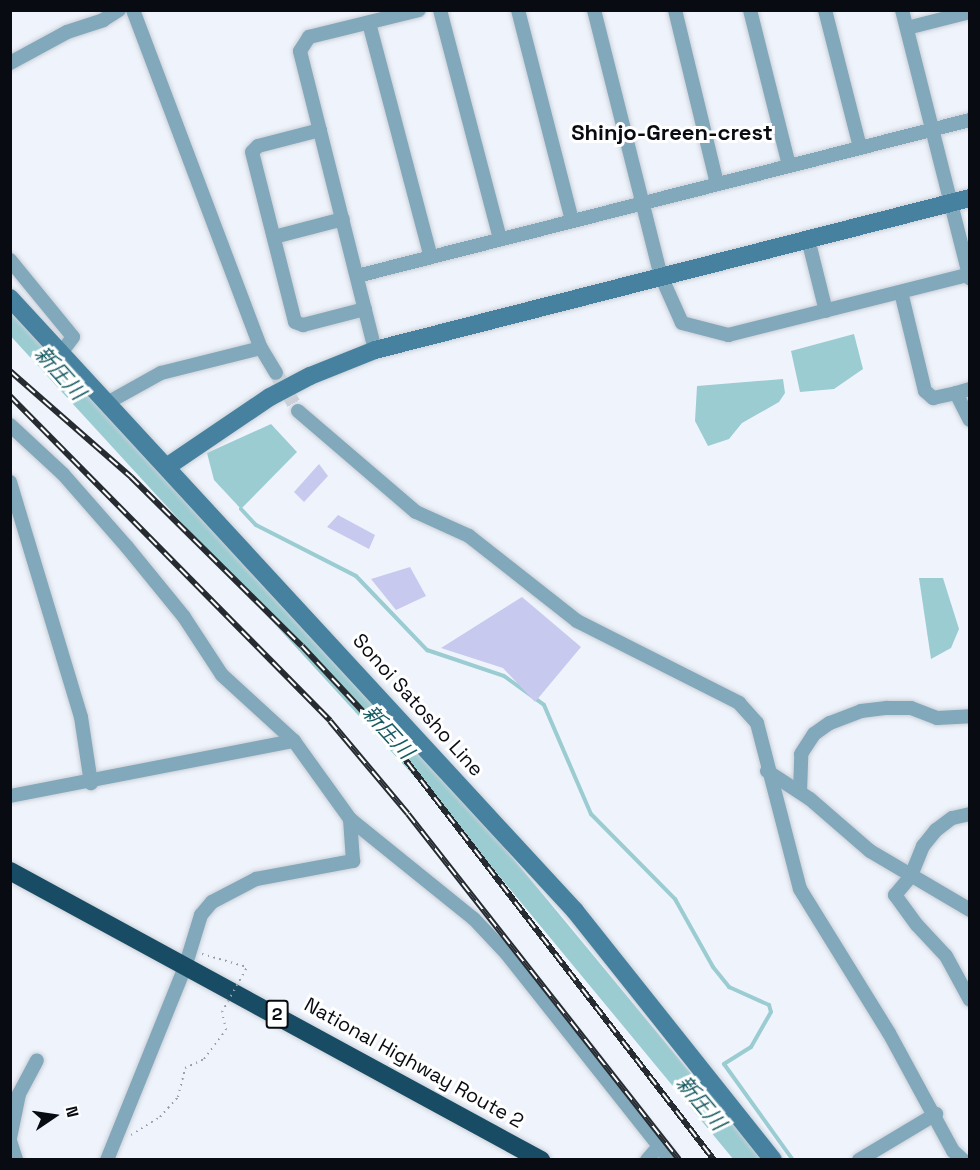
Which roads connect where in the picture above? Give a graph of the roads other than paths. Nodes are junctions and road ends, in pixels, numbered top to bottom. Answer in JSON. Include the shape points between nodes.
{"nodes":[{"id":1,"x":119,"y":10,"type":"edge"},
{"id":2,"x":133,"y":10,"type":"edge"},
{"id":3,"x":419,"y":10,"type":"edge"},
{"id":4,"x":440,"y":10,"type":"edge"},
{"id":5,"x":518,"y":10,"type":"edge"},
{"id":6,"x":594,"y":10,"type":"edge"},
{"id":7,"x":675,"y":10,"type":"edge"},
{"id":8,"x":750,"y":10,"type":"edge"},
{"id":9,"x":825,"y":10,"type":"edge"},
{"id":10,"x":902,"y":10,"type":"edge"},
{"id":11,"x":969,"y":12,"type":"edge"},
{"id":12,"x":369,"y":23,"type":"junction"},
{"id":13,"x":907,"y":28,"type":"junction"},
{"id":14,"x":10,"y":63,"type":"edge"},
{"id":15,"x":969,"y":120,"type":"edge"},
{"id":16,"x":320,"y":130,"type":"junction"},
{"id":17,"x":932,"y":130,"type":"junction"},
{"id":18,"x":860,"y":147,"type":"junction"},
{"id":19,"x":789,"y":165,"type":"junction"},
{"id":20,"x":717,"y":183,"type":"junction"},
{"id":21,"x":969,"y":198,"type":"edge"},
{"id":22,"x":951,"y":202,"type":"junction"},
{"id":23,"x":643,"y":203,"type":"junction"},
{"id":24,"x":343,"y":219,"type":"junction"},
{"id":25,"x":572,"y":220,"type":"junction"},
{"id":26,"x":274,"y":237,"type":"junction"},
{"id":27,"x":500,"y":238,"type":"junction"},
{"id":28,"x":808,"y":239,"type":"junction"},
{"id":29,"x":431,"y":257,"type":"junction"},
{"id":30,"x":10,"y":260,"type":"edge"},
{"id":31,"x":357,"y":276,"type":"junction"},
{"id":32,"x":661,"y":276,"type":"junction"},
{"id":33,"x":969,"y":276,"type":"edge"},
{"id":34,"x":901,"y":292,"type":"junction"},
{"id":35,"x":10,"y":298,"type":"edge"},
{"id":36,"x":365,"y":309,"type":"junction"},
{"id":37,"x":826,"y":311,"type":"junction"},
{"id":38,"x":261,"y":348,"type":"junction"},
{"id":39,"x":375,"y":350,"type":"junction"},
{"id":40,"x":60,"y":354,"type":"junction"},
{"id":41,"x":276,"y":373,"type":"tunnel mouth"},
{"id":42,"x":963,"y":391,"type":"edge"},
{"id":43,"x":107,"y":403,"type":"junction"},
{"id":44,"x":298,"y":411,"type":"tunnel mouth"},
{"id":45,"x":969,"y":420,"type":"edge"},
{"id":46,"x":10,"y":425,"type":"edge"},
{"id":47,"x":168,"y":466,"type":"junction"},
{"id":48,"x":10,"y":482,"type":"edge"},
{"id":49,"x":969,"y":716,"type":"edge"},
{"id":50,"x":294,"y":741,"type":"junction"},
{"id":51,"x":767,"y":771,"type":"junction"},
{"id":52,"x":90,"y":783,"type":"junction"},
{"id":53,"x":800,"y":792,"type":"junction"},
{"id":54,"x":10,"y":796,"type":"edge"},
{"id":55,"x":969,"y":814,"type":"edge"},
{"id":56,"x":350,"y":819,"type":"junction"},
{"id":57,"x":10,"y":871,"type":"edge"},
{"id":58,"x":911,"y":876,"type":"junction"},
{"id":59,"x":969,"y":910,"type":"edge"},
{"id":60,"x":188,"y":958,"type":"junction"},
{"id":61,"x":969,"y":1000,"type":"edge"},
{"id":62,"x":37,"y":1060,"type":"dead end"},
{"id":63,"x":936,"y":1114,"type":"junction"},
{"id":64,"x":10,"y":1140,"type":"edge"},
{"id":65,"x":659,"y":1146,"type":"junction"},
{"id":66,"x":16,"y":1160,"type":"edge"},
{"id":67,"x":107,"y":1160,"type":"edge"},
{"id":68,"x":541,"y":1160,"type":"edge"},
{"id":69,"x":646,"y":1160,"type":"edge"},
{"id":70,"x":670,"y":1160,"type":"edge"},
{"id":71,"x":773,"y":1160,"type":"edge"},
{"id":72,"x":860,"y":1160,"type":"edge"},
{"id":73,"x":963,"y":1160,"type":"edge"}],
"edges":[{"from":1,"to":14,"type":"street","via":[[58,36]]},
{"from":2,"to":38,"type":"street"},
{"from":3,"to":12,"type":"street"},
{"from":4,"to":27,"type":"street"},
{"from":5,"to":25,"type":"street"},
{"from":6,"to":23,"type":"street"},
{"from":7,"to":20,"type":"street"},
{"from":8,"to":19,"type":"street"},
{"from":9,"to":18,"type":"street"},
{"from":10,"to":13,"type":"street"},
{"from":11,"to":13,"type":"street"},
{"from":12,"to":16,"type":"street","via":[[309,37],[300,51]]},
{"from":12,"to":29,"type":"street"},
{"from":13,"to":17,"type":"street"},
{"from":15,"to":17,"type":"street"},
{"from":16,"to":24,"type":"street"},
{"from":16,"to":26,"type":"street","via":[[258,146],[252,152]]},
{"from":17,"to":18,"type":"street"},
{"from":17,"to":22,"type":"street"},
{"from":18,"to":19,"type":"street"},
{"from":19,"to":20,"type":"street"},
{"from":20,"to":23,"type":"street"},
{"from":21,"to":22,"type":"main road"},
{"from":22,"to":28,"type":"main road"},
{"from":22,"to":33,"type":"street"},
{"from":23,"to":25,"type":"street"},
{"from":23,"to":32,"type":"street"},
{"from":24,"to":26,"type":"street"},
{"from":24,"to":31,"type":"street"},
{"from":25,"to":27,"type":"street"},
{"from":26,"to":36,"type":"street","via":[[295,322],[303,325]]},
{"from":27,"to":29,"type":"street"},
{"from":28,"to":32,"type":"main road"},
{"from":28,"to":37,"type":"street"},
{"from":29,"to":31,"type":"street"},
{"from":30,"to":40,"type":"street","via":[[73,337]]},
{"from":31,"to":36,"type":"street"},
{"from":32,"to":37,"type":"street","via":[[669,287],[677,319],[728,335]]},
{"from":32,"to":39,"type":"main road"},
{"from":33,"to":34,"type":"street"},
{"from":34,"to":37,"type":"street"},
{"from":34,"to":42,"type":"street","via":[[925,391],[933,398]]},
{"from":35,"to":40,"type":"main road","name":"Sonoi Satosho Line"},
{"from":36,"to":39,"type":"street"},
{"from":38,"to":41,"type":"street"},
{"from":38,"to":43,"type":"street","via":[[161,373]]},
{"from":39,"to":47,"type":"main road","via":[[270,397]]},
{"from":40,"to":43,"type":"main road","name":"Sonoi Satosho Line"},
{"from":42,"to":45,"type":"street"},
{"from":43,"to":47,"type":"main road","name":"Sonoi Satosho Line"},
{"from":44,"to":51,"type":"street","via":[[416,512],[469,536],[577,621],[739,703],[757,723]]},
{"from":46,"to":50,"type":"street","via":[[63,474],[127,547],[184,617],[222,675]]},
{"from":47,"to":71,"type":"main road","name":"Sonoi Satosho Line","via":[[575,911]]},
{"from":48,"to":52,"type":"street","via":[[81,717]]},
{"from":49,"to":53,"type":"street","via":[[937,718],[911,708],[887,708],[861,711],[830,723],[814,734],[801,754]]},
{"from":50,"to":52,"type":"street"},
{"from":50,"to":56,"type":"street"},
{"from":51,"to":53,"type":"street"},
{"from":51,"to":63,"type":"street","via":[[800,889]]},
{"from":52,"to":54,"type":"street"},
{"from":53,"to":58,"type":"street","via":[[870,851]]},
{"from":55,"to":58,"type":"street","via":[[952,818],[936,830],[923,846]]},
{"from":56,"to":60,"type":"street","via":[[353,861],[256,879],[212,902],[201,915]]},
{"from":56,"to":65,"type":"street","via":[[474,919],[506,953]]},
{"from":57,"to":60,"type":"highway","name":"National Highway Route 2","number":"2"},
{"from":58,"to":59,"type":"street"},
{"from":58,"to":61,"type":"street","via":[[895,895],[946,956]]},
{"from":60,"to":67,"type":"street"},
{"from":60,"to":68,"type":"highway","name":"National Highway Route 2","number":"2"},
{"from":62,"to":64,"type":"street","via":[[19,1094]]},
{"from":63,"to":72,"type":"street"},
{"from":63,"to":73,"type":"street","via":[[953,1151]]},
{"from":64,"to":66,"type":"street"},
{"from":65,"to":69,"type":"street"},
{"from":65,"to":70,"type":"street"}]}
